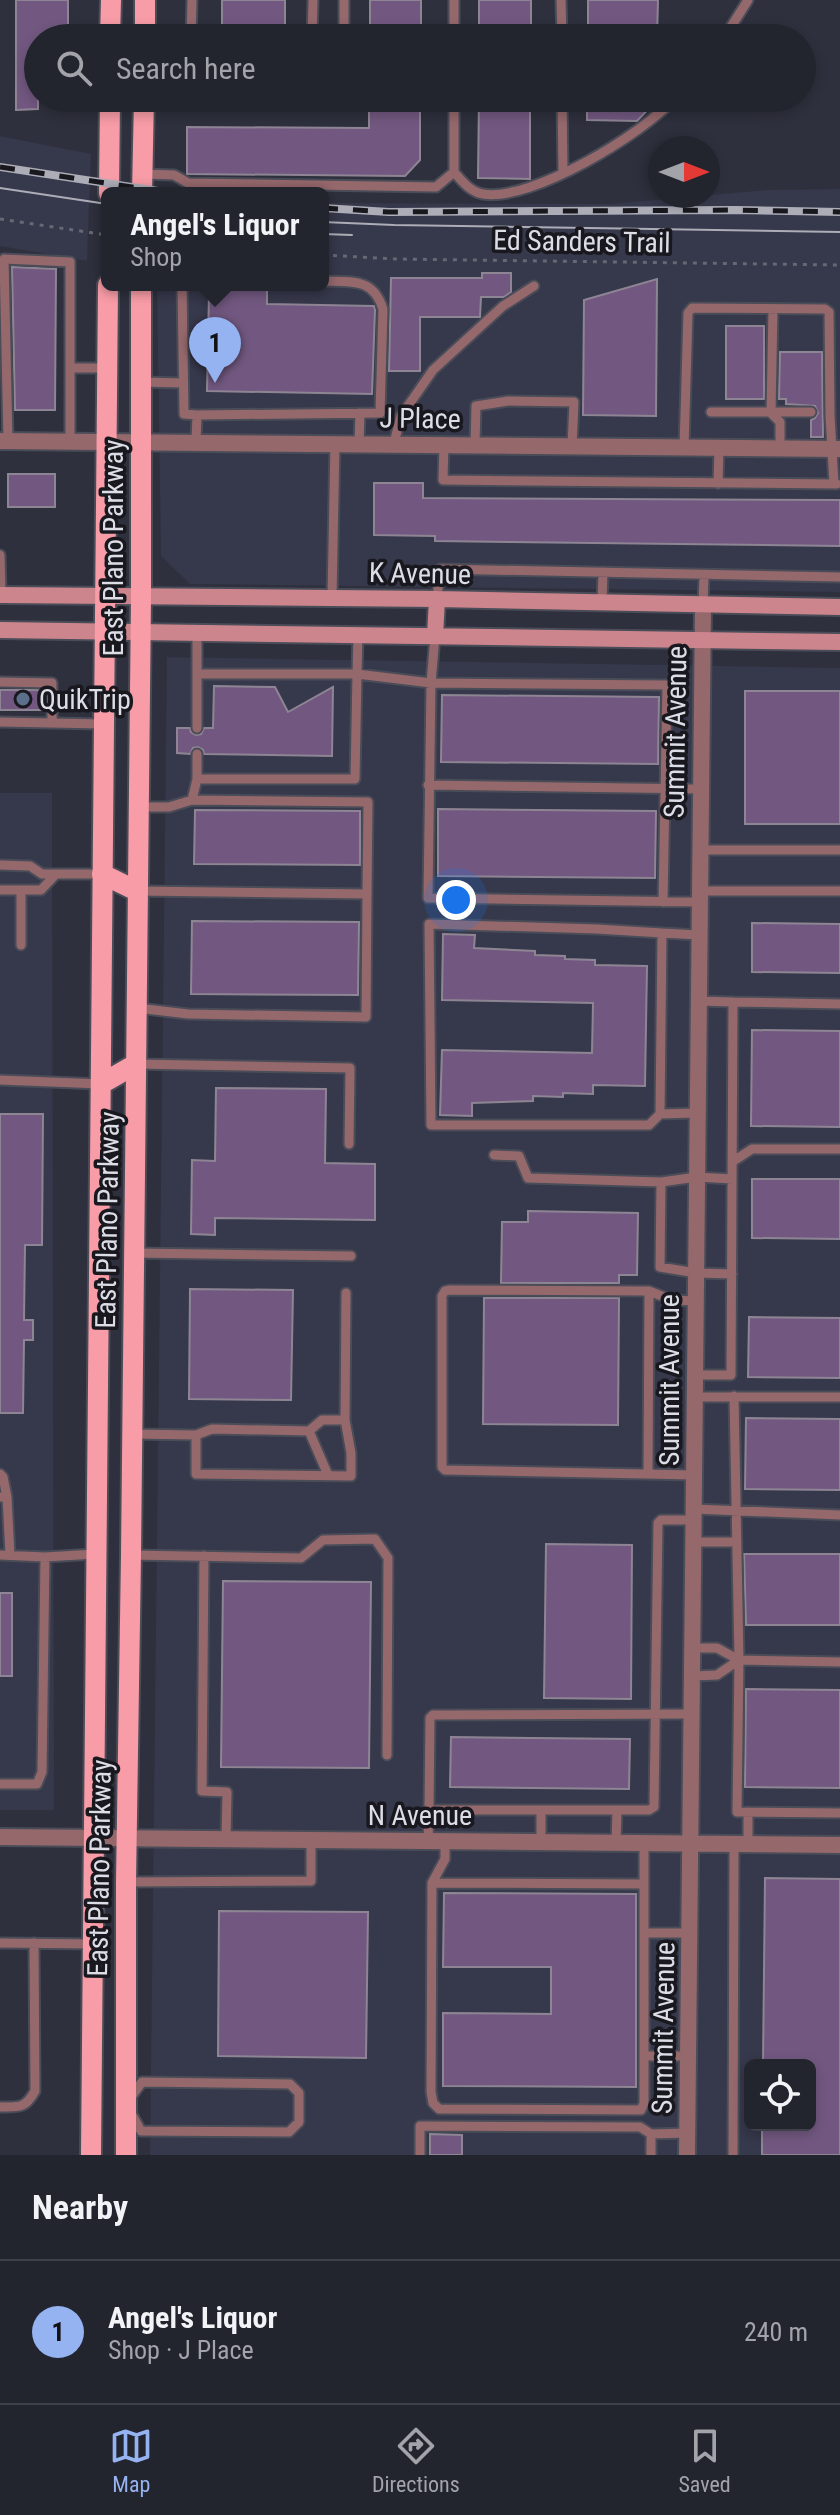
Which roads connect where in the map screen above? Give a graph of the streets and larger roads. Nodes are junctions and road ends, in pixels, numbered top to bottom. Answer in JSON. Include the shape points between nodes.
{"nodes":[{"id":1,"x":111,"y":0,"type":"edge"},
{"id":2,"x":145,"y":0,"type":"edge"},
{"id":3,"x":110,"y":24,"type":"edge"},
{"id":4,"x":145,"y":24,"type":"edge"},
{"id":5,"x":110,"y":112,"type":"edge"},
{"id":6,"x":144,"y":112,"type":"edge"},
{"id":7,"x":142,"y":183,"type":"edge"},
{"id":8,"x":109,"y":187,"type":"edge"},
{"id":9,"x":108,"y":291,"type":"edge"},
{"id":10,"x":141,"y":291,"type":"edge"},
{"id":11,"x":4,"y":441,"type":"edge"},
{"id":12,"x":142,"y":441,"type":"junction"},
{"id":13,"x":107,"y":442,"type":"junction"},
{"id":14,"x":836,"y":449,"type":"edge"},
{"id":15,"x":1,"y":595,"type":"edge"},
{"id":16,"x":105,"y":596,"type":"junction"},
{"id":17,"x":141,"y":597,"type":"junction"},
{"id":18,"x":437,"y":599,"type":"junction"},
{"id":19,"x":703,"y":605,"type":"junction"},
{"id":20,"x":840,"y":607,"type":"edge"},
{"id":21,"x":0,"y":630,"type":"edge"},
{"id":22,"x":105,"y":632,"type":"junction"},
{"id":23,"x":141,"y":632,"type":"junction"},
{"id":24,"x":435,"y":636,"type":"junction"},
{"id":25,"x":702,"y":639,"type":"junction"},
{"id":26,"x":840,"y":642,"type":"edge"},
{"id":27,"x":102,"y":874,"type":"junction"},
{"id":28,"x":137,"y":891,"type":"junction"},
{"id":29,"x":136,"y":1064,"type":"junction"},
{"id":30,"x":101,"y":1084,"type":"junction"},
{"id":31,"x":98,"y":1253,"type":"junction"},
{"id":32,"x":135,"y":1253,"type":"junction"},
{"id":33,"x":95,"y":1554,"type":"junction"},
{"id":34,"x":131,"y":1555,"type":"junction"},
{"id":35,"x":0,"y":1837,"type":"edge"},
{"id":36,"x":127,"y":1837,"type":"junction"},
{"id":37,"x":93,"y":1838,"type":"junction"},
{"id":38,"x":690,"y":1843,"type":"junction"},
{"id":39,"x":840,"y":1845,"type":"edge"},
{"id":40,"x":92,"y":2104,"type":"junction"},
{"id":41,"x":126,"y":2104,"type":"junction"},
{"id":42,"x":91,"y":2155,"type":"edge"},
{"id":43,"x":126,"y":2155,"type":"edge"},
{"id":44,"x":687,"y":2155,"type":"edge"}],
"edges":[{"from":1,"to":3,"type":"main road"},
{"from":2,"to":4,"type":"main road"},
{"from":5,"to":8,"type":"main road"},
{"from":6,"to":7,"type":"main road"},
{"from":9,"to":13,"type":"main road","name":"East Plano Parkway"},
{"from":10,"to":12,"type":"main road","name":"East Plano Parkway"},
{"from":11,"to":13,"type":"street","name":"J Place"},
{"from":12,"to":13,"type":"street","name":"J Place"},
{"from":12,"to":14,"type":"street","name":"J Place"},
{"from":12,"to":17,"type":"main road","name":"East Plano Parkway"},
{"from":13,"to":16,"type":"main road","name":"East Plano Parkway"},
{"from":15,"to":16,"type":"main road","name":"K Avenue"},
{"from":16,"to":17,"type":"main road","name":"K Avenue"},
{"from":16,"to":22,"type":"main road","name":"East Plano Parkway"},
{"from":17,"to":18,"type":"main road","name":"K Avenue"},
{"from":17,"to":23,"type":"main road","name":"East Plano Parkway"},
{"from":18,"to":19,"type":"main road","name":"K Avenue"},
{"from":18,"to":24,"type":"main road"},
{"from":19,"to":20,"type":"main road","name":"K Avenue"},
{"from":19,"to":25,"type":"street","name":"Summit Avenue"},
{"from":21,"to":22,"type":"main road"},
{"from":22,"to":23,"type":"main road"},
{"from":22,"to":27,"type":"main road","name":"East Plano Parkway"},
{"from":23,"to":24,"type":"main road"},
{"from":23,"to":28,"type":"main road","name":"East Plano Parkway"},
{"from":24,"to":25,"type":"main road"},
{"from":25,"to":26,"type":"main road"},
{"from":25,"to":38,"type":"street","name":"Summit Avenue"},
{"from":27,"to":28,"type":"main road"},
{"from":27,"to":30,"type":"main road","name":"East Plano Parkway"},
{"from":28,"to":29,"type":"main road","name":"East Plano Parkway"},
{"from":29,"to":30,"type":"main road"},
{"from":29,"to":32,"type":"main road","name":"East Plano Parkway"},
{"from":30,"to":31,"type":"main road","name":"East Plano Parkway"},
{"from":31,"to":32,"type":"main road"},
{"from":31,"to":33,"type":"main road","name":"East Plano Parkway"},
{"from":32,"to":34,"type":"main road","name":"East Plano Parkway"},
{"from":33,"to":34,"type":"main road"},
{"from":33,"to":37,"type":"main road","name":"East Plano Parkway"},
{"from":34,"to":36,"type":"main road","name":"East Plano Parkway"},
{"from":35,"to":37,"type":"street","name":"N Avenue"},
{"from":36,"to":37,"type":"street","name":"N Avenue"},
{"from":36,"to":38,"type":"street","name":"N Avenue"},
{"from":36,"to":41,"type":"main road","name":"East Plano Parkway"},
{"from":37,"to":40,"type":"main road","name":"East Plano Parkway"},
{"from":38,"to":39,"type":"street","name":"N Avenue"},
{"from":38,"to":44,"type":"street","name":"Summit Avenue"},
{"from":40,"to":41,"type":"main road"},
{"from":40,"to":42,"type":"main road","name":"East Plano Parkway"},
{"from":41,"to":43,"type":"main road","name":"East Plano Parkway"}]}
